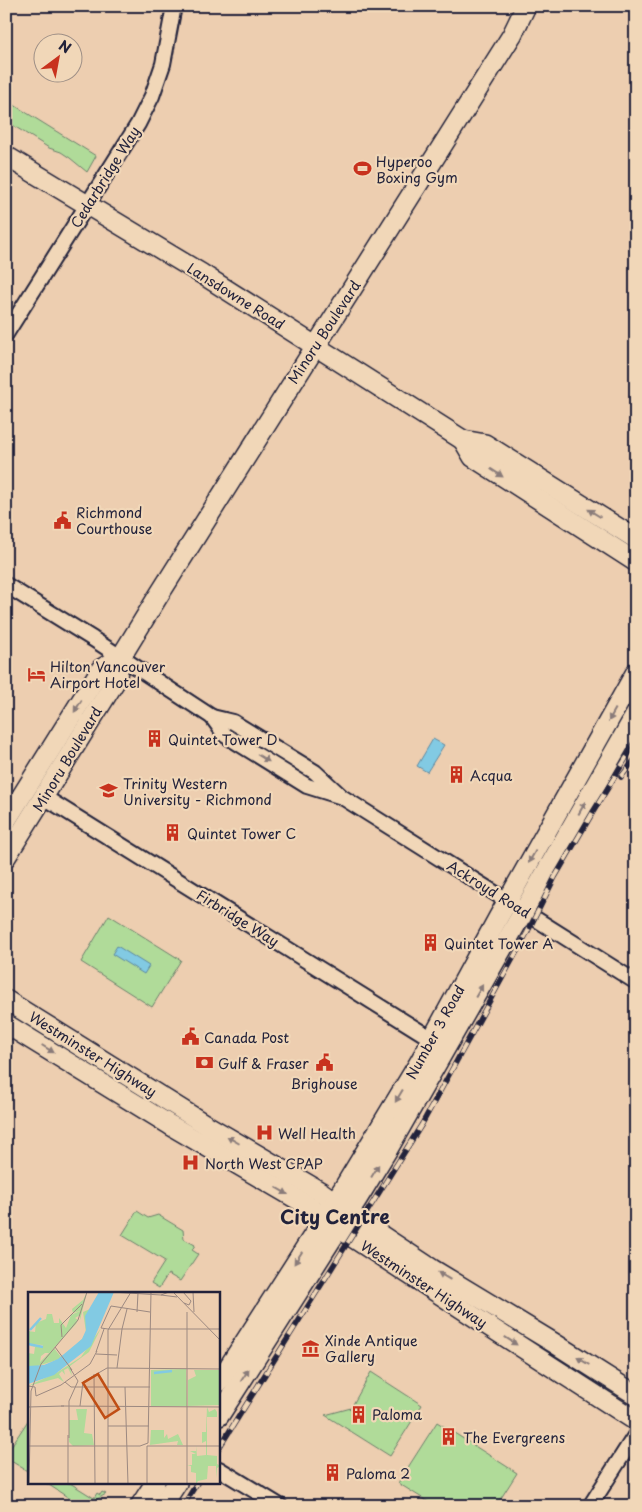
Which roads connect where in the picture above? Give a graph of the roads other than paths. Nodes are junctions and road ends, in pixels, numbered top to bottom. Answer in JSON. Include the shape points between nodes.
{"nodes":[{"id":1,"x":174,"y":6,"type":"edge"},
{"id":2,"x":526,"y":6,"type":"edge"},
{"id":3,"x":6,"y":156,"type":"edge"},
{"id":4,"x":87,"y":205,"type":"junction"},
{"id":5,"x":6,"y":334,"type":"edge"},
{"id":6,"x":316,"y":346,"type":"junction"},
{"id":7,"x":463,"y":440,"type":"junction"},
{"id":8,"x":636,"y":539,"type":"edge"},
{"id":9,"x":636,"y":562,"type":"edge"},
{"id":10,"x":6,"y":585,"type":"edge"},
{"id":11,"x":121,"y":657,"type":"junction"},
{"id":12,"x":636,"y":672,"type":"edge"},
{"id":13,"x":636,"y":714,"type":"edge"},
{"id":14,"x":44,"y":797,"type":"junction"},
{"id":15,"x":6,"y":821,"type":"edge"},
{"id":16,"x":6,"y":858,"type":"edge"},
{"id":17,"x":508,"y":900,"type":"junction"},
{"id":18,"x":524,"y":911,"type":"junction"},
{"id":19,"x":636,"y":982,"type":"edge"},
{"id":20,"x":6,"y":1000,"type":"edge"},
{"id":21,"x":6,"y":1024,"type":"edge"},
{"id":22,"x":432,"y":1039,"type":"junction"},
{"id":23,"x":337,"y":1215,"type":"junction"},
{"id":24,"x":220,"y":1381,"type":"edge"},
{"id":25,"x":636,"y":1395,"type":"edge"},
{"id":26,"x":220,"y":1414,"type":"edge"},
{"id":27,"x":636,"y":1421,"type":"edge"},
{"id":28,"x":636,"y":1434,"type":"edge"},
{"id":29,"x":220,"y":1470,"type":"edge"},
{"id":30,"x":154,"y":1484,"type":"edge"},
{"id":31,"x":176,"y":1484,"type":"edge"},
{"id":32,"x":140,"y":1506,"type":"edge"},
{"id":33,"x":162,"y":1506,"type":"edge"},
{"id":34,"x":280,"y":1506,"type":"edge"},
{"id":35,"x":590,"y":1506,"type":"edge"}],
"edges":[{"from":1,"to":4,"type":"street","name":"Cedarbridge Way","via":[[163,64],[152,96]]},
{"from":2,"to":6,"type":"main road","name":"Minoru Boulevard","via":[[512,35]]},
{"from":3,"to":4,"type":"main road","name":"Lansdowne Road"},
{"from":4,"to":5,"type":"street","name":"Cedarbridge Way"},
{"from":4,"to":6,"type":"main road","name":"Lansdowne Road"},
{"from":6,"to":7,"type":"main road","name":"Lansdowne Road"},
{"from":6,"to":11,"type":"main road","name":"Minoru Boulevard"},
{"from":8,"to":7,"type":"main road","name":"Lansdowne Road","one_way":true,"via":[[485,444]]},
{"from":7,"to":9,"type":"main road","name":"Lansdowne Road","one_way":true,"via":[[473,457]]},
{"from":10,"to":11,"type":"street","name":"Ackroyd Road"},
{"from":11,"to":14,"type":"main road","name":"Minoru Boulevard","via":[[116,680]]},
{"from":11,"to":15,"type":"main road","name":"Minoru Boulevard","one_way":true,"via":[[101,669]]},
{"from":11,"to":17,"type":"street","name":"Ackroyd Road","via":[[212,717],[225,735],[307,786],[342,797]]},
{"from":12,"to":17,"type":"main road","name":"Number 3 Road","one_way":true},
{"from":18,"to":13,"type":"main road","name":"Number 3 Road","one_way":true},
{"from":14,"to":16,"type":"main road","name":"Minoru Boulevard"},
{"from":14,"to":22,"type":"street","name":"Firbridge Way"},
{"from":17,"to":18,"type":"street","name":"Ackroyd Road"},
{"from":17,"to":22,"type":"main road","name":"Number 3 Road"},
{"from":18,"to":19,"type":"street","name":"Ackroyd Road"},
{"from":23,"to":18,"type":"main road","name":"Number 3 Road","one_way":true,"via":[[412,1109]]},
{"from":23,"to":20,"type":"main road","name":"Westminster Highway","one_way":true,"via":[[208,1126]]},
{"from":21,"to":23,"type":"main road","name":"Westminster Highway","one_way":true,"via":[[307,1205]]},
{"from":22,"to":23,"type":"main road","name":"Number 3 Road","one_way":true},
{"from":23,"to":24,"type":"main road","name":"Number 3 Road","one_way":true},
{"from":25,"to":23,"type":"main road","name":"Westminster Highway","one_way":true,"via":[[367,1226]]},
{"from":26,"to":23,"type":"main road","name":"Number 3 Road","one_way":true},
{"from":23,"to":27,"type":"main road","name":"Westminster Highway","one_way":true},
{"from":28,"to":35,"type":"street"},
{"from":29,"to":34,"type":"street"},
{"from":30,"to":32,"type":"main road"},
{"from":31,"to":33,"type":"main road"}]}
